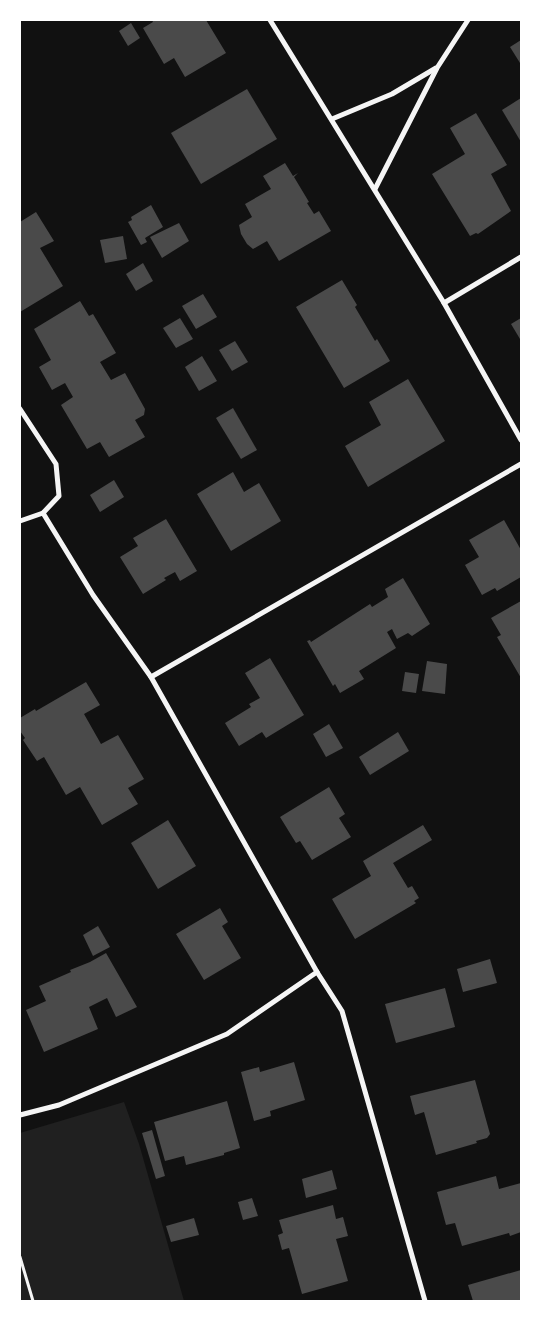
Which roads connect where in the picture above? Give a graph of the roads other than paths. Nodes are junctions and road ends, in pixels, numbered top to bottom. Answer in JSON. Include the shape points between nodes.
{"nodes":[{"id":1,"x":270,"y":20,"type":"edge"},
{"id":2,"x":468,"y":20,"type":"edge"},
{"id":3,"x":437,"y":68,"type":"junction"},
{"id":4,"x":332,"y":119,"type":"junction"},
{"id":5,"x":374,"y":189,"type":"junction"},
{"id":6,"x":521,"y":257,"type":"edge"},
{"id":7,"x":444,"y":303,"type":"junction"},
{"id":8,"x":20,"y":409,"type":"edge"},
{"id":9,"x":521,"y":440,"type":"edge"},
{"id":10,"x":521,"y":464,"type":"edge"},
{"id":11,"x":43,"y":513,"type":"junction"},
{"id":12,"x":20,"y":521,"type":"edge"},
{"id":13,"x":151,"y":676,"type":"junction"},
{"id":14,"x":317,"y":972,"type":"junction"},
{"id":15,"x":20,"y":1115,"type":"edge"},
{"id":16,"x":425,"y":1301,"type":"edge"}],
"edges":[{"from":1,"to":4,"type":"street"},
{"from":2,"to":3,"type":"street"},
{"from":3,"to":4,"type":"street","via":[[392,94]]},
{"from":3,"to":5,"type":"street"},
{"from":4,"to":5,"type":"street"},
{"from":5,"to":7,"type":"street"},
{"from":6,"to":7,"type":"street"},
{"from":7,"to":9,"type":"street"},
{"from":8,"to":11,"type":"street","via":[[56,464],[59,496]]},
{"from":10,"to":13,"type":"street"},
{"from":11,"to":12,"type":"street"},
{"from":11,"to":13,"type":"street","via":[[93,595]]},
{"from":13,"to":14,"type":"street"},
{"from":14,"to":15,"type":"street","via":[[227,1034],[59,1105]]},
{"from":14,"to":16,"type":"street","via":[[342,1011]]}]}
